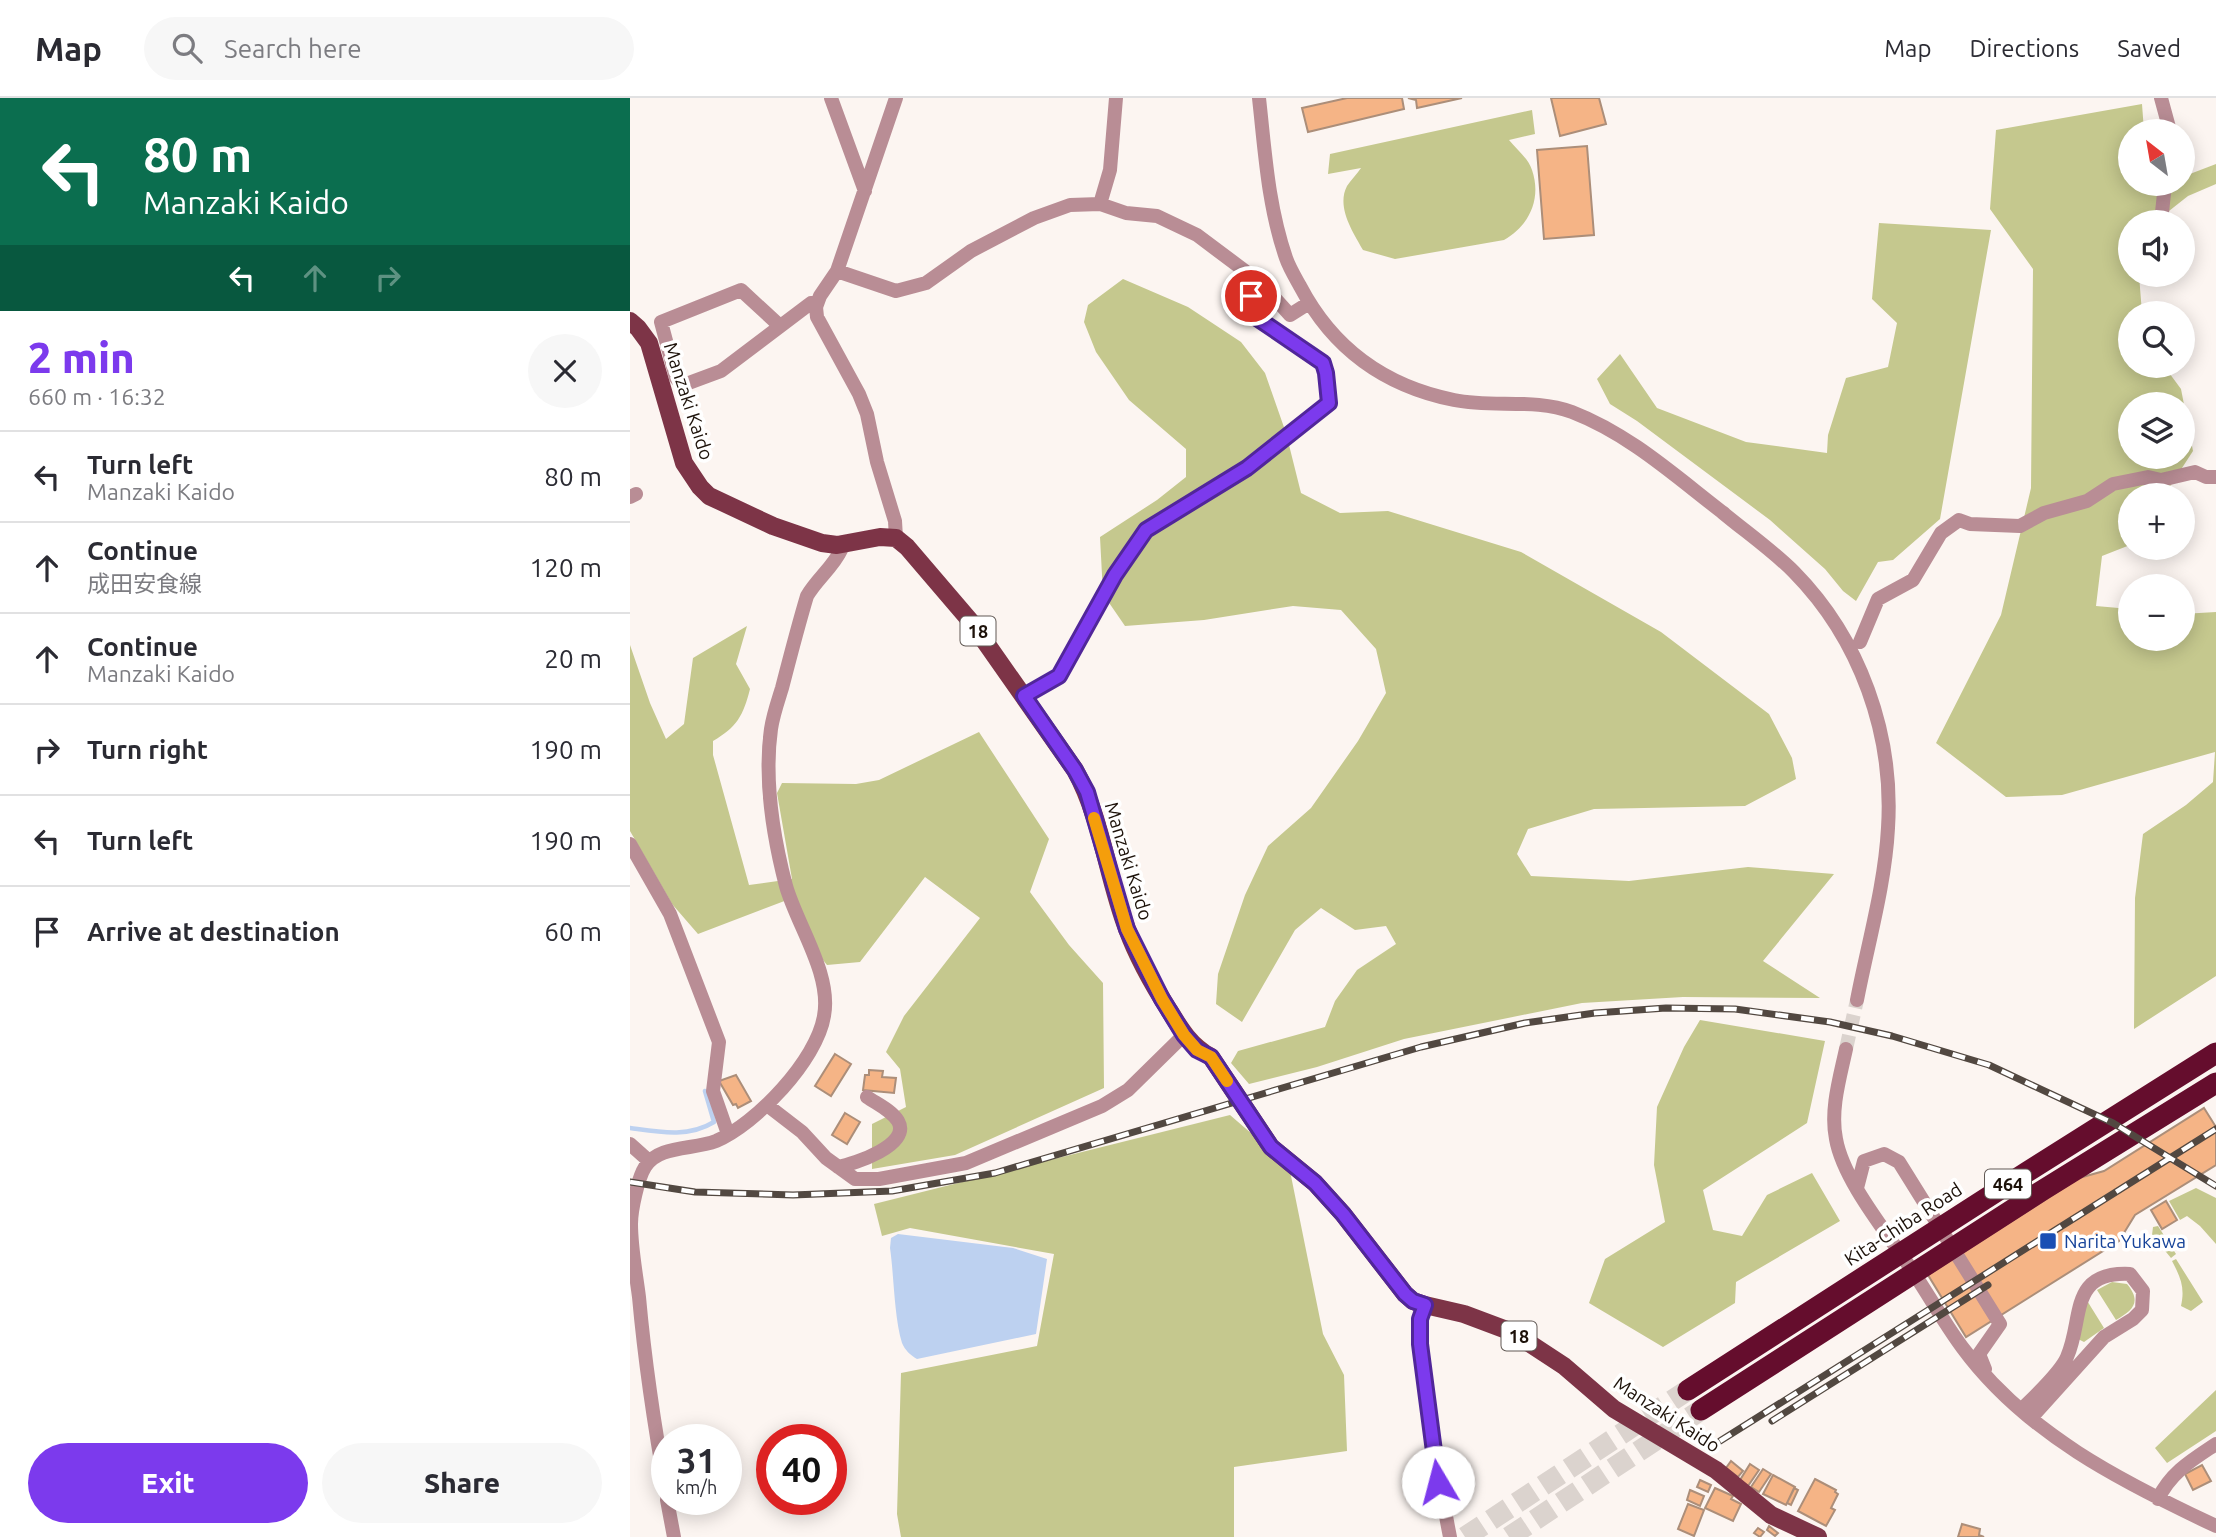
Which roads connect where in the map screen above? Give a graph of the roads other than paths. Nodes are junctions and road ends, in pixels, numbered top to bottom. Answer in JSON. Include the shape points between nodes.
{"nodes":[{"id":1,"x":831,"y":98,"type":"edge"},
{"id":2,"x":896,"y":98,"type":"edge"},
{"id":3,"x":1116,"y":98,"type":"edge"},
{"id":4,"x":1259,"y":98,"type":"edge"},
{"id":5,"x":2161,"y":98,"type":"edge"},
{"id":6,"x":2167,"y":119,"type":"edge"},
{"id":7,"x":865,"y":191,"type":"junction"},
{"id":8,"x":1100,"y":204,"type":"junction"},
{"id":9,"x":837,"y":271,"type":"junction"},
{"id":10,"x":1261,"y":283,"type":"junction"},
{"id":11,"x":1309,"y":303,"type":"junction"},
{"id":12,"x":817,"y":304,"type":"junction"},
{"id":13,"x":630,"y":321,"type":"edge"},
{"id":14,"x":780,"y":326,"type":"junction"},
{"id":15,"x":2216,"y":477,"type":"edge"},
{"id":16,"x":896,"y":538,"type":"junction"},
{"id":17,"x":837,"y":545,"type":"junction"},
{"id":18,"x":1860,"y":642,"type":"dead end"},
{"id":19,"x":1024,"y":696,"type":"junction"},
{"id":20,"x":630,"y":844,"type":"edge"},
{"id":21,"x":1857,"y":1000,"type":"tunnel mouth"},
{"id":22,"x":1184,"y":1035,"type":"junction"},
{"id":23,"x":1846,"y":1049,"type":"tunnel mouth"},
{"id":24,"x":2212,"y":1056,"type":"edge"},
{"id":25,"x":2216,"y":1083,"type":"edge"},
{"id":26,"x":866,"y":1097,"type":"dead end"},
{"id":27,"x":767,"y":1105,"type":"junction"},
{"id":28,"x":728,"y":1134,"type":"junction"},
{"id":29,"x":630,"y":1144,"type":"edge"},
{"id":30,"x":649,"y":1161,"type":"junction"},
{"id":31,"x":838,"y":1167,"type":"junction"},
{"id":32,"x":1857,"y":1188,"type":"junction"},
{"id":33,"x":631,"y":1223,"type":"edge"},
{"id":34,"x":1425,"y":1305,"type":"junction"},
{"id":35,"x":1992,"y":1383,"type":"junction"},
{"id":36,"x":1688,"y":1390,"type":"tunnel mouth"},
{"id":37,"x":1701,"y":1410,"type":"tunnel mouth"},
{"id":38,"x":2026,"y":1414,"type":"junction"},
{"id":39,"x":654,"y":1424,"type":"edge"},
{"id":40,"x":2216,"y":1444,"type":"edge"},
{"id":41,"x":2158,"y":1499,"type":"junction"},
{"id":42,"x":670,"y":1515,"type":"edge"},
{"id":43,"x":2216,"y":1526,"type":"edge"},
{"id":44,"x":674,"y":1537,"type":"edge"},
{"id":45,"x":1450,"y":1537,"type":"edge"},
{"id":46,"x":1818,"y":1537,"type":"edge"}],
"edges":[{"from":1,"to":7,"type":"street"},
{"from":2,"to":7,"type":"street"},
{"from":3,"to":8,"type":"street","via":[[1110,170]]},
{"from":4,"to":11,"type":"street","via":[[1276,223],[1286,260]]},
{"from":5,"to":6,"type":"street"},
{"from":7,"to":9,"type":"street"},
{"from":8,"to":9,"type":"street","via":[[1070,205],[1034,218],[971,251],[926,283],[896,291]]},
{"from":8,"to":10,"type":"street","via":[[1157,216],[1197,234]]},
{"from":9,"to":12,"type":"street"},
{"from":10,"to":11,"type":"street","via":[[1290,315]]},
{"from":10,"to":19,"type":"street","via":[[1251,296],[1257,318],[1323,363],[1329,403],[1247,468],[1146,530],[1115,575],[1059,676]]},
{"from":11,"to":21,"type":"street","via":[[1356,357],[1412,388],[1458,401],[1566,410],[1618,434],[1774,554],[1813,594],[1853,652],[1878,718],[1887,760],[1888,830],[1883,871]]},
{"from":12,"to":14,"type":"street","via":[[811,303]]},
{"from":12,"to":16,"type":"street","via":[[817,317],[867,414]]},
{"from":13,"to":17,"type":"main road","name":"Manzaki Kaido","via":[[649,343],[684,463],[699,487],[774,526]]},
{"from":14,"to":14,"type":"street","via":[[721,371],[686,384],[676,378],[661,321],[741,290]]},
{"from":15,"to":18,"type":"street","via":[[2195,472],[2113,484],[2087,501],[2044,513],[2020,526],[1959,520],[1941,533],[1913,580],[1878,599]]},
{"from":16,"to":17,"type":"main road","name":"Manzaki Kaido"},
{"from":16,"to":19,"type":"main road","name":"Manzaki Kaido","number":"18","via":[[972,623]]},
{"from":17,"to":27,"type":"street","via":[[841,550],[836,560],[807,596],[771,727],[768,772],[786,886],[820,975],[825,1013],[815,1042]]},
{"from":19,"to":22,"type":"main road","name":"Manzaki Kaido","number":"18","via":[[1087,792],[1127,929]]},
{"from":20,"to":28,"type":"street","via":[[670,914],[719,1042],[713,1091]]},
{"from":22,"to":31,"type":"street","via":[[1128,1090],[1102,1106],[966,1163],[879,1179],[855,1179]]},
{"from":22,"to":34,"type":"main road","name":"Manzaki Kaido","number":"18","via":[[1211,1057],[1271,1147],[1315,1183],[1405,1294]]},
{"from":23,"to":32,"type":"street","via":[[1835,1110],[1836,1139]]},
{"from":24,"to":36,"type":"highway","name":"Kita-Chiba Road","number":"464"},
{"from":25,"to":37,"type":"highway","number":"464"},
{"from":26,"to":31,"type":"street","via":[[892,1114],[900,1124],[900,1134],[873,1155]]},
{"from":27,"to":28,"type":"street"},
{"from":27,"to":31,"type":"street"},
{"from":28,"to":30,"type":"street","via":[[705,1145],[660,1153]]},
{"from":29,"to":30,"type":"street"},
{"from":30,"to":33,"type":"street","via":[[641,1173]]},
{"from":32,"to":35,"type":"street","via":[[1962,1348]]},
{"from":32,"to":35,"type":"street","via":[[1864,1161],[1884,1154],[1899,1161],[2000,1324],[1979,1354]]},
{"from":33,"to":39,"type":"street"},
{"from":34,"to":45,"type":"street","via":[[1420,1344]]},
{"from":34,"to":46,"type":"main road","name":"Manzaki Kaido","number":"18","via":[[1512,1332],[1564,1366],[1614,1409],[1716,1470],[1772,1515]]},
{"from":35,"to":38,"type":"street"},
{"from":38,"to":38,"type":"street","via":[[2067,1358],[2082,1296],[2112,1273],[2130,1274],[2143,1291],[2142,1310],[2104,1338]]},
{"from":38,"to":41,"type":"street","via":[[2057,1439]]},
{"from":40,"to":41,"type":"street","via":[[2175,1472]]},
{"from":41,"to":43,"type":"street"},
{"from":42,"to":44,"type":"street"}]}
